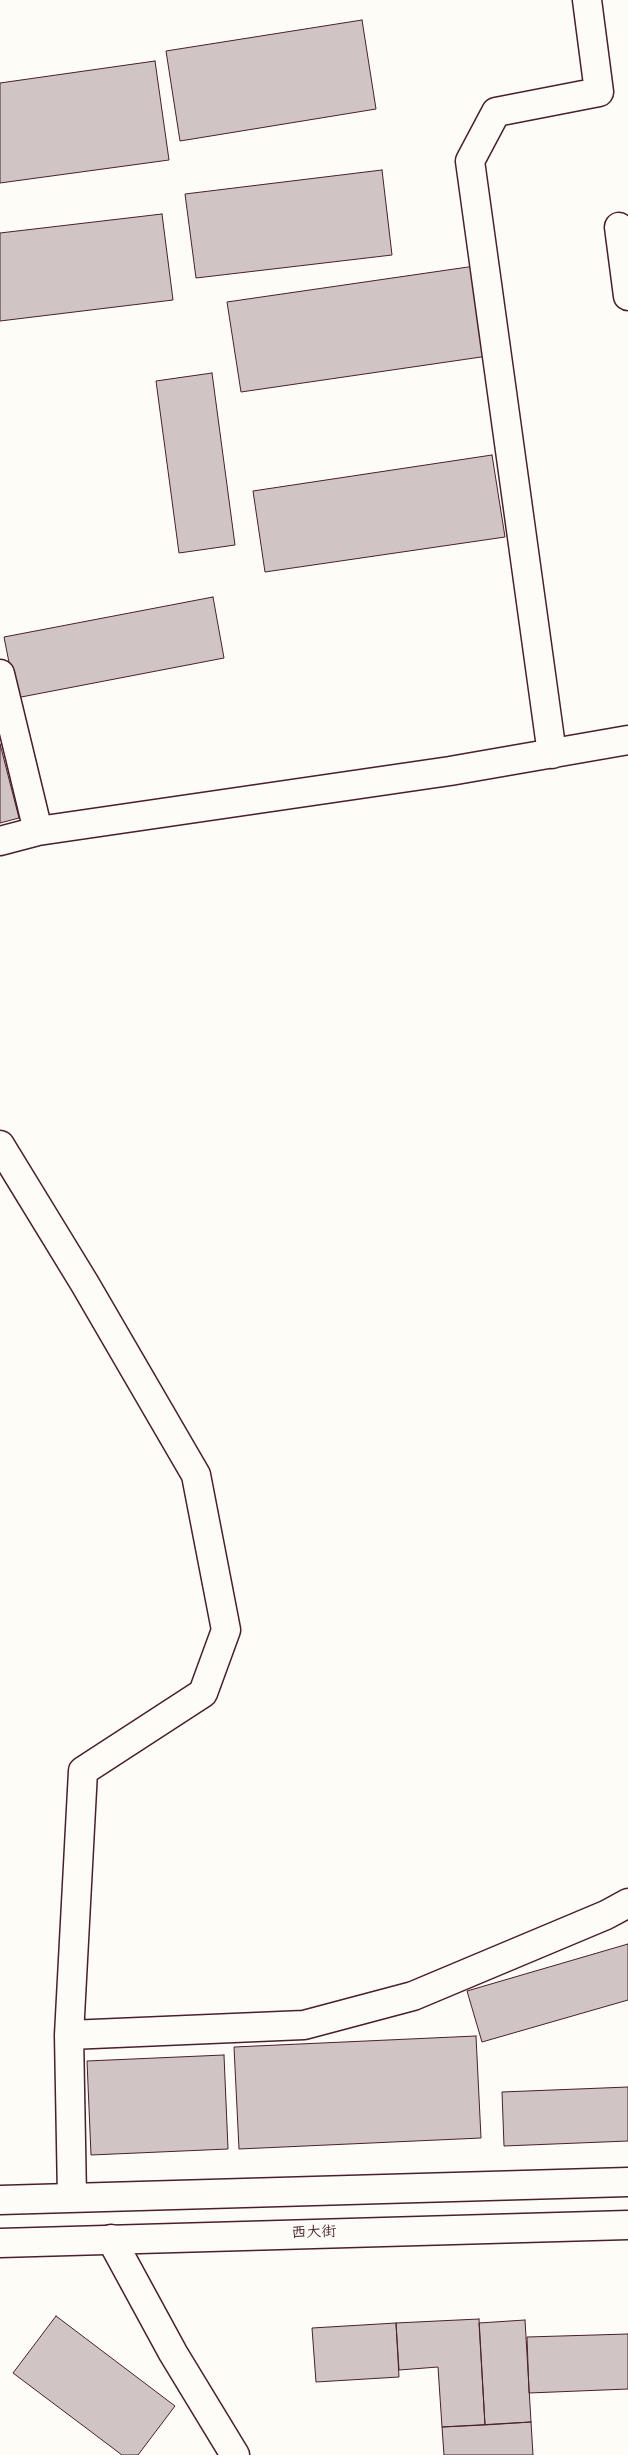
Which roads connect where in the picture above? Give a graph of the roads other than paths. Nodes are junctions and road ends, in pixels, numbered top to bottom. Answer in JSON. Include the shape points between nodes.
{"nodes":[{"id":1,"x":587,"y":0,"type":"edge"},
{"id":2,"x":619,"y":227,"type":"dead end"},
{"id":3,"x":628,"y":296,"type":"edge"},
{"id":4,"x":0,"y":674,"type":"edge"},
{"id":5,"x":628,"y":740,"type":"edge"},
{"id":6,"x":552,"y":754,"type":"junction"},
{"id":7,"x":38,"y":831,"type":"junction"},
{"id":8,"x":0,"y":841,"type":"edge"},
{"id":9,"x":0,"y":1145,"type":"edge"},
{"id":10,"x":628,"y":1903,"type":"edge"},
{"id":11,"x":69,"y":2035,"type":"junction"},
{"id":12,"x":628,"y":2182,"type":"edge"},
{"id":13,"x":72,"y":2197,"type":"junction"},
{"id":14,"x":0,"y":2200,"type":"edge"},
{"id":15,"x":628,"y":2225,"type":"edge"},
{"id":16,"x":111,"y":2240,"type":"junction"},
{"id":17,"x":0,"y":2243,"type":"edge"},
{"id":18,"x":236,"y":2455,"type":"edge"}],
"edges":[{"from":1,"to":6,"type":"street","via":[[599,92],[496,112],[470,161]]},
{"from":2,"to":3,"type":"street"},
{"from":4,"to":7,"type":"street"},
{"from":5,"to":6,"type":"street"},
{"from":6,"to":7,"type":"street"},
{"from":7,"to":8,"type":"street"},
{"from":9,"to":11,"type":"street","via":[[196,1475],[226,1630],[203,1693],[83,1770]]},
{"from":10,"to":11,"type":"street","via":[[413,1996],[304,2024]]},
{"from":11,"to":13,"type":"street"},
{"from":12,"to":13,"type":"street"},
{"from":13,"to":14,"type":"street"},
{"from":15,"to":16,"type":"street","name":"西大街"},
{"from":16,"to":17,"type":"street","name":"西大街"},
{"from":16,"to":18,"type":"street"}]}
